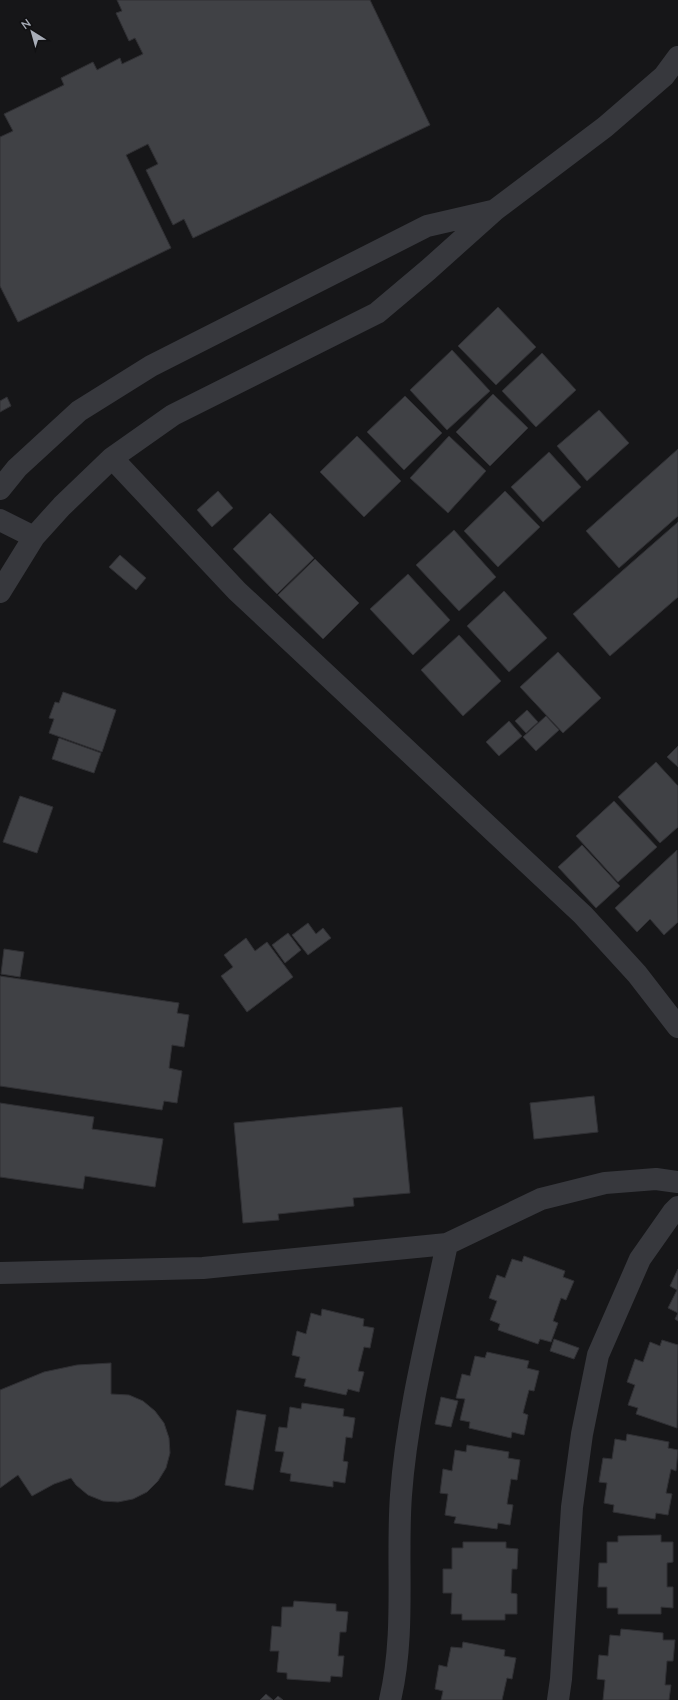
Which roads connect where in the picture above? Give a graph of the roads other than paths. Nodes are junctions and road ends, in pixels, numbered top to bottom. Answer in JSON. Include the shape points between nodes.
{"nodes":[{"id":1,"x":678,"y":57,"type":"edge"},
{"id":2,"x":495,"y":210,"type":"junction"},
{"id":3,"x":112,"y":458,"type":"junction"},
{"id":4,"x":0,"y":489,"type":"edge"},
{"id":5,"x":0,"y":520,"type":"edge"},
{"id":6,"x":34,"y":537,"type":"junction"},
{"id":7,"x":0,"y":592,"type":"edge"},
{"id":8,"x":678,"y":1027,"type":"edge"},
{"id":9,"x":678,"y":1182,"type":"edge"},
{"id":10,"x":678,"y":1207,"type":"edge"},
{"id":11,"x":447,"y":1244,"type":"junction"},
{"id":12,"x":0,"y":1274,"type":"edge"},
{"id":13,"x":390,"y":1700,"type":"edge"},
{"id":14,"x":558,"y":1700,"type":"edge"}],
"edges":[{"from":1,"to":2,"type":"street","via":[[664,76],[605,127]]},
{"from":2,"to":3,"type":"street","via":[[377,313],[173,415]]},
{"from":2,"to":4,"type":"street","via":[[427,226],[151,366],[80,411],[17,468]]},
{"from":3,"to":6,"type":"street"},
{"from":3,"to":8,"type":"street","via":[[237,591],[583,915],[637,974]]},
{"from":5,"to":6,"type":"street"},
{"from":6,"to":7,"type":"street"},
{"from":9,"to":11,"type":"street","via":[[656,1179],[605,1183],[541,1200]]},
{"from":10,"to":14,"type":"street","via":[[640,1259],[598,1355],[582,1434],[572,1507]]},
{"from":11,"to":12,"type":"street","via":[[203,1268]]},
{"from":11,"to":13,"type":"street","via":[[407,1436],[401,1495],[398,1658]]}]}
